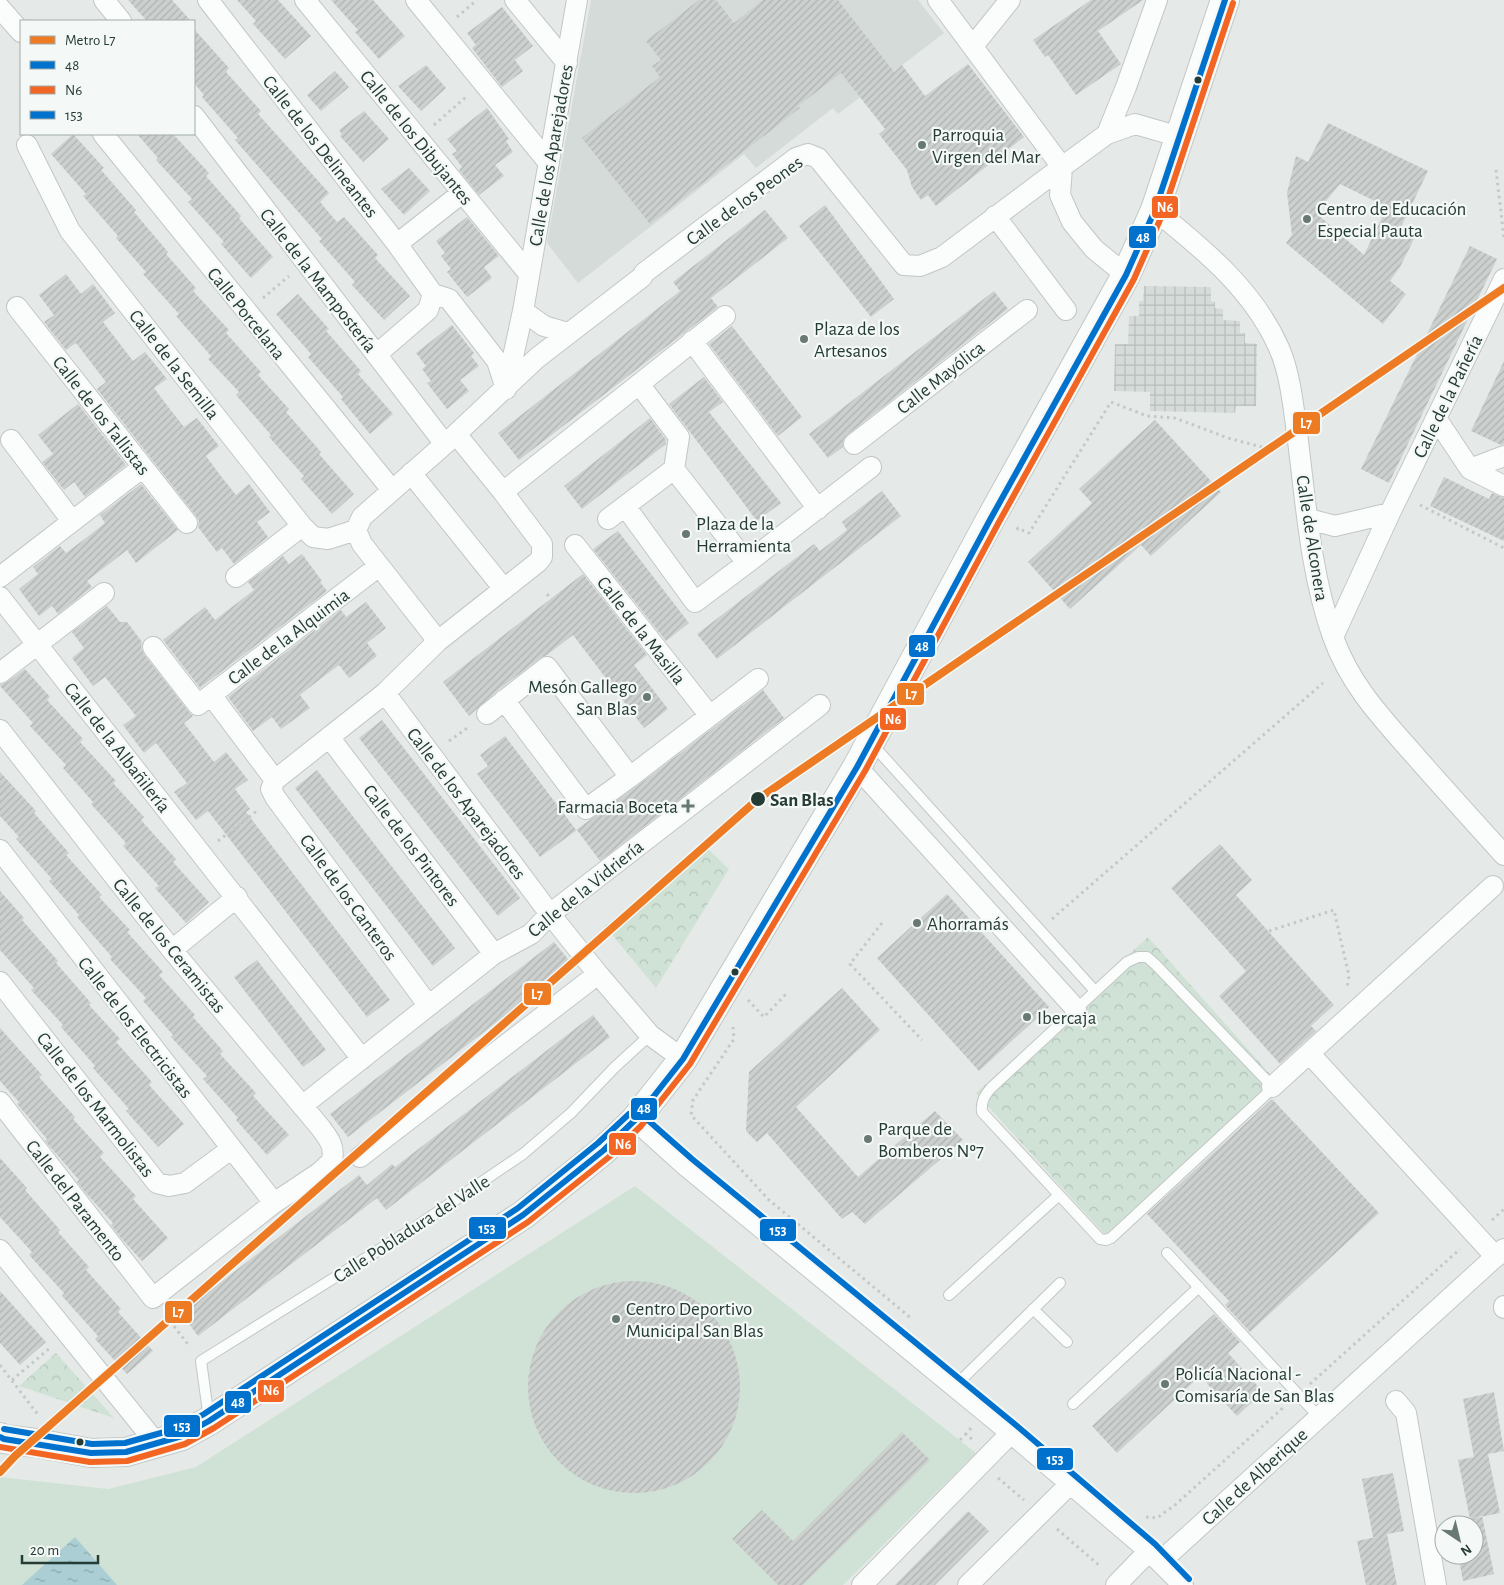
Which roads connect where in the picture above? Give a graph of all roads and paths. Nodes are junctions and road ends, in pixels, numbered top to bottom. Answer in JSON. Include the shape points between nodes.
{"nodes":[{"id":1,"x":104,"y":0,"type":"edge"},
{"id":2,"x":208,"y":0,"type":"edge"},
{"id":3,"x":305,"y":0,"type":"edge"},
{"id":4,"x":416,"y":0,"type":"edge"},
{"id":5,"x":516,"y":0,"type":"edge"},
{"id":6,"x":577,"y":0,"type":"edge"},
{"id":7,"x":938,"y":0,"type":"edge"},
{"id":8,"x":1010,"y":0,"type":"edge"},
{"id":9,"x":1157,"y":0,"type":"edge"},
{"id":10,"x":1225,"y":0,"type":"edge"},
{"id":11,"x":0,"y":8,"type":"edge"},
{"id":12,"x":120,"y":20,"type":"edge"},
{"id":13,"x":20,"y":31,"type":"edge"},
{"id":14,"x":973,"y":46,"type":"junction"},
{"id":15,"x":566,"y":64,"type":"junction"},
{"id":16,"x":482,"y":82,"type":"junction"},
{"id":17,"x":195,"y":117,"type":"edge"},
{"id":18,"x":1107,"y":134,"type":"junction"},
{"id":19,"x":104,"y":135,"type":"edge"},
{"id":20,"x":1180,"y":137,"type":"junction"},
{"id":21,"x":418,"y":138,"type":"junction"},
{"id":22,"x":27,"y":145,"type":"dead end"},
{"id":23,"x":548,"y":162,"type":"junction"},
{"id":24,"x":1062,"y":167,"type":"junction"},
{"id":25,"x":1496,"y":170,"type":"dead end"},
{"id":26,"x":462,"y":193,"type":"junction"},
{"id":27,"x":1155,"y":210,"type":"junction"},
{"id":28,"x":995,"y":216,"type":"junction"},
{"id":29,"x":1504,"y":238,"type":"edge"},
{"id":30,"x":397,"y":244,"type":"junction"},
{"id":31,"x":291,"y":274,"type":"dead end"},
{"id":32,"x":529,"y":274,"type":"junction"},
{"id":33,"x":1126,"y":275,"type":"junction"},
{"id":34,"x":1504,"y":279,"type":"edge"},
{"id":35,"x":433,"y":294,"type":"junction"},
{"id":36,"x":261,"y":300,"type":"dead end"},
{"id":37,"x":16,"y":307,"type":"dead end"},
{"id":38,"x":1498,"y":308,"type":"edge"},
{"id":39,"x":523,"y":310,"type":"junction"},
{"id":40,"x":1027,"y":310,"type":"dead end"},
{"id":41,"x":1066,"y":310,"type":"dead end"},
{"id":42,"x":725,"y":316,"type":"dead end"},
{"id":43,"x":568,"y":333,"type":"junction"},
{"id":44,"x":692,"y":341,"type":"junction"},
{"id":45,"x":377,"y":354,"type":"junction"},
{"id":46,"x":639,"y":384,"type":"junction"},
{"id":47,"x":506,"y":389,"type":"junction"},
{"id":48,"x":1111,"y":402,"type":"dead end"},
{"id":49,"x":1436,"y":418,"type":"junction"},
{"id":50,"x":450,"y":438,"type":"junction"},
{"id":51,"x":12,"y":440,"type":"dead end"},
{"id":52,"x":854,"y":444,"type":"dead end"},
{"id":53,"x":1269,"y":449,"type":"dead end"},
{"id":54,"x":1504,"y":456,"type":"edge"},
{"id":55,"x":143,"y":467,"type":"junction"},
{"id":56,"x":871,"y":467,"type":"dead end"},
{"id":57,"x":674,"y":469,"type":"junction"},
{"id":58,"x":1470,"y":469,"type":"junction"},
{"id":59,"x":411,"y":472,"type":"junction"},
{"id":60,"x":1504,"y":486,"type":"edge"},
{"id":61,"x":392,"y":490,"type":"junction"},
{"id":62,"x":503,"y":492,"type":"junction"},
{"id":63,"x":1399,"y":495,"type":"junction"},
{"id":64,"x":624,"y":506,"type":"junction"},
{"id":65,"x":818,"y":508,"type":"junction"},
{"id":66,"x":1390,"y":513,"type":"junction"},
{"id":67,"x":608,"y":519,"type":"dead end"},
{"id":68,"x":1308,"y":519,"type":"junction"},
{"id":69,"x":72,"y":521,"type":"junction"},
{"id":70,"x":187,"y":523,"type":"dead end"},
{"id":71,"x":302,"y":526,"type":"junction"},
{"id":72,"x":356,"y":530,"type":"junction"},
{"id":73,"x":575,"y":545,"type":"dead end"},
{"id":74,"x":1504,"y":548,"type":"edge"},
{"id":75,"x":747,"y":563,"type":"junction"},
{"id":76,"x":379,"y":566,"type":"junction"},
{"id":77,"x":0,"y":576,"type":"edge"},
{"id":78,"x":236,"y":576,"type":"dead end"},
{"id":79,"x":504,"y":589,"type":"junction"},
{"id":80,"x":104,"y":593,"type":"dead end"},
{"id":81,"x":547,"y":594,"type":"dead end"},
{"id":82,"x":0,"y":597,"type":"edge"},
{"id":83,"x":551,"y":599,"type":"dead end"},
{"id":84,"x":1333,"y":637,"type":"junction"},
{"id":85,"x":438,"y":641,"type":"junction"},
{"id":86,"x":37,"y":644,"type":"junction"},
{"id":87,"x":153,"y":647,"type":"dead end"},
{"id":88,"x":0,"y":673,"type":"edge"},
{"id":89,"x":758,"y":679,"type":"dead end"},
{"id":90,"x":1323,"y":683,"type":"dead end"},
{"id":91,"x":385,"y":693,"type":"junction"},
{"id":92,"x":204,"y":700,"type":"junction"},
{"id":93,"x":504,"y":700,"type":"junction"},
{"id":94,"x":820,"y":705,"type":"dead end"},
{"id":95,"x":486,"y":714,"type":"dead end"},
{"id":96,"x":710,"y":716,"type":"junction"},
{"id":97,"x":0,"y":730,"type":"edge"},
{"id":98,"x":329,"y":737,"type":"junction"},
{"id":99,"x":870,"y":742,"type":"junction"},
{"id":100,"x":857,"y":767,"type":"junction"},
{"id":101,"x":630,"y":776,"type":"junction"},
{"id":102,"x":273,"y":789,"type":"junction"},
{"id":103,"x":0,"y":850,"type":"edge"},
{"id":104,"x":202,"y":853,"type":"junction"},
{"id":105,"x":1504,"y":855,"type":"edge"},
{"id":106,"x":1493,"y":886,"type":"dead end"},
{"id":107,"x":237,"y":898,"type":"junction"},
{"id":108,"x":550,"y":914,"type":"junction"},
{"id":109,"x":882,"y":923,"type":"dead end"},
{"id":110,"x":1039,"y":930,"type":"junction"},
{"id":111,"x":1269,"y":931,"type":"dead end"},
{"id":112,"x":172,"y":950,"type":"junction"},
{"id":113,"x":494,"y":954,"type":"junction"},
{"id":114,"x":598,"y":974,"type":"junction"},
{"id":115,"x":0,"y":982,"type":"edge"},
{"id":116,"x":1095,"y":991,"type":"junction"},
{"id":117,"x":787,"y":993,"type":"dead end"},
{"id":118,"x":746,"y":998,"type":"dead end"},
{"id":119,"x":428,"y":1005,"type":"junction"},
{"id":120,"x":1076,"y":1009,"type":"junction"},
{"id":121,"x":733,"y":1023,"type":"dead end"},
{"id":122,"x":1340,"y":1026,"type":"junction"},
{"id":123,"x":650,"y":1035,"type":"junction"},
{"id":124,"x":922,"y":1040,"type":"dead end"},
{"id":125,"x":1309,"y":1054,"type":"junction"},
{"id":126,"x":362,"y":1059,"type":"junction"},
{"id":127,"x":683,"y":1059,"type":"junction"},
{"id":128,"x":1272,"y":1087,"type":"junction"},
{"id":129,"x":0,"y":1102,"type":"edge"},
{"id":130,"x":302,"y":1106,"type":"junction"},
{"id":131,"x":635,"y":1120,"type":"junction"},
{"id":132,"x":712,"y":1138,"type":"dead end"},
{"id":133,"x":231,"y":1149,"type":"junction"},
{"id":134,"x":360,"y":1157,"type":"dead end"},
{"id":135,"x":1059,"y":1195,"type":"junction"},
{"id":136,"x":274,"y":1203,"type":"junction"},
{"id":137,"x":0,"y":1250,"type":"edge"},
{"id":138,"x":1167,"y":1253,"type":"dead end"},
{"id":139,"x":1500,"y":1253,"type":"edge"},
{"id":140,"x":1060,"y":1283,"type":"dead end"},
{"id":141,"x":1198,"y":1287,"type":"junction"},
{"id":142,"x":948,"y":1295,"type":"dead end"},
{"id":143,"x":153,"y":1298,"type":"junction"},
{"id":144,"x":1033,"y":1308,"type":"junction"},
{"id":145,"x":67,"y":1334,"type":"junction"},
{"id":146,"x":1067,"y":1342,"type":"dead end"},
{"id":147,"x":201,"y":1361,"type":"junction"},
{"id":148,"x":0,"y":1364,"type":"edge"},
{"id":149,"x":12,"y":1380,"type":"junction"},
{"id":150,"x":955,"y":1386,"type":"junction"},
{"id":151,"x":1396,"y":1401,"type":"dead end"},
{"id":152,"x":1073,"y":1404,"type":"dead end"},
{"id":153,"x":984,"y":1411,"type":"junction"},
{"id":154,"x":1319,"y":1416,"type":"junction"},
{"id":155,"x":39,"y":1417,"type":"dead end"},
{"id":156,"x":209,"y":1421,"type":"junction"},
{"id":157,"x":1011,"y":1433,"type":"junction"},
{"id":158,"x":966,"y":1434,"type":"junction"},
{"id":159,"x":2,"y":1439,"type":"edge"},
{"id":160,"x":960,"y":1440,"type":"dead end"},
{"id":161,"x":157,"y":1444,"type":"junction"},
{"id":162,"x":982,"y":1464,"type":"junction"},
{"id":163,"x":1070,"y":1484,"type":"junction"},
{"id":164,"x":1040,"y":1514,"type":"junction"},
{"id":165,"x":1154,"y":1556,"type":"junction"},
{"id":166,"x":1117,"y":1584,"type":"edge"},
{"id":167,"x":862,"y":1585,"type":"edge"},
{"id":168,"x":968,"y":1585,"type":"edge"},
{"id":169,"x":1183,"y":1585,"type":"edge"},
{"id":170,"x":1436,"y":1585,"type":"edge"}],
"edges":[{"from":1,"to":12,"type":"street"},
{"from":2,"to":30,"type":"street","name":"Calle de los Delineantes"},
{"from":3,"to":21,"type":"street","name":"Calle de los Dibujantes"},
{"from":4,"to":16,"type":"street"},
{"from":5,"to":15,"type":"street"},
{"from":6,"to":15,"type":"street","name":"Calle de los Aparejadores"},
{"from":7,"to":14,"type":"street"},
{"from":8,"to":14,"type":"street"},
{"from":9,"to":18,"type":"street"},
{"from":10,"to":20,"type":"street"},
{"from":11,"to":13,"type":"street"},
{"from":14,"to":24,"type":"street"},
{"from":15,"to":23,"type":"street","name":"Calle de los Aparejadores"},
{"from":16,"to":21,"type":"path"},
{"from":16,"to":23,"type":"street"},
{"from":17,"to":45,"type":"street","name":"Calle de la Mampostería"},
{"from":18,"to":20,"type":"street","via":[[1135,124]]},
{"from":18,"to":24,"type":"street"},
{"from":19,"to":61,"type":"street","name":"Calle Porcelana"},
{"from":20,"to":27,"type":"street"},
{"from":21,"to":26,"type":"street","name":"Calle de los Dibujantes"},
{"from":22,"to":71,"type":"street","name":"Calle de la Semilla","via":[[70,231]]},
{"from":23,"to":32,"type":"street","name":"Calle de los Aparejadores"},
{"from":24,"to":28,"type":"street","name":"Calle de los Peones"},
{"from":24,"to":33,"type":"street","via":[[1060,195],[1072,222],[1094,249]]},
{"from":25,"to":29,"type":"path"},
{"from":26,"to":30,"type":"street"},
{"from":26,"to":32,"type":"street","name":"Calle de los Dibujantes"},
{"from":27,"to":33,"type":"street"},
{"from":27,"to":68,"type":"street","name":"Calle de Alconera","via":[[1216,261],[1240,286],[1280,348],[1291,390]]},
{"from":28,"to":41,"type":"street"},
{"from":28,"to":43,"type":"street","name":"Calle de los Peones","via":[[942,257],[920,266],[904,265],[818,158],[808,154],[796,158]]},
{"from":30,"to":35,"type":"street","name":"Calle de los Delineantes"},
{"from":31,"to":36,"type":"path"},
{"from":32,"to":39,"type":"street","name":"Calle de los Aparejadores"},
{"from":33,"to":99,"type":"street"},
{"from":34,"to":38,"type":"street","name":"Calle de la Pañería"},
{"from":35,"to":45,"type":"street","via":[[428,310]]},
{"from":35,"to":47,"type":"street","name":"Calle de los Delineantes","via":[[450,299],[497,361]]},
{"from":37,"to":55,"type":"street","name":"Calle de los Tallistas"},
{"from":38,"to":49,"type":"street","name":"Calle de la Pañería"},
{"from":39,"to":43,"type":"street","via":[[544,326]]},
{"from":39,"to":47,"type":"street","name":"Calle de los Aparejadores"},
{"from":40,"to":52,"type":"street","name":"Calle Mayólica"},
{"from":42,"to":44,"type":"street"},
{"from":43,"to":47,"type":"street","name":"Calle de los Peones"},
{"from":44,"to":46,"type":"street"},
{"from":44,"to":65,"type":"street"},
{"from":45,"to":50,"type":"street","name":"Calle de la Mampostería"},
{"from":46,"to":57,"type":"street","via":[[679,438]]},
{"from":46,"to":62,"type":"street"},
{"from":47,"to":50,"type":"street"},
{"from":48,"to":53,"type":"path","via":[[1147,416],[1175,418]]},
{"from":49,"to":58,"type":"street"},
{"from":49,"to":63,"type":"street","name":"Calle de la Pañería"},
{"from":50,"to":59,"type":"street"},
{"from":50,"to":62,"type":"street"},
{"from":51,"to":69,"type":"street"},
{"from":54,"to":58,"type":"street"},
{"from":55,"to":69,"type":"street"},
{"from":55,"to":70,"type":"street","name":"Calle de los Tallistas"},
{"from":56,"to":65,"type":"street"},
{"from":57,"to":64,"type":"street"},
{"from":57,"to":75,"type":"street"},
{"from":58,"to":60,"type":"street"},
{"from":59,"to":61,"type":"street"},
{"from":59,"to":79,"type":"street"},
{"from":61,"to":72,"type":"street","via":[[362,517]]},
{"from":62,"to":79,"type":"street","via":[[542,544],[542,557],[538,562]]},
{"from":63,"to":66,"type":"street","name":"Calle de la Pañería"},
{"from":63,"to":74,"type":"path"},
{"from":64,"to":67,"type":"street"},
{"from":64,"to":75,"type":"street","via":[[695,602]]},
{"from":65,"to":75,"type":"street"},
{"from":66,"to":68,"type":"street","via":[[1335,526]]},
{"from":66,"to":84,"type":"street","name":"Calle de la Pañería"},
{"from":68,"to":84,"type":"street","name":"Calle de Alconera","via":[[1320,594]]},
{"from":69,"to":77,"type":"street"},
{"from":71,"to":72,"type":"street","name":"Calle de la Semilla","via":[[313,537],[328,539]]},
{"from":71,"to":78,"type":"street"},
{"from":72,"to":76,"type":"street"},
{"from":73,"to":96,"type":"street","name":"Calle de la Masilla"},
{"from":76,"to":85,"type":"street"},
{"from":76,"to":92,"type":"street","name":"Calle de la Alquimia"},
{"from":79,"to":85,"type":"street"},
{"from":80,"to":86,"type":"street"},
{"from":81,"to":83,"type":"path"},
{"from":82,"to":86,"type":"street","name":"Calle de la Albañilería"},
{"from":84,"to":105,"type":"street","name":"Calle de Alconera","via":[[1347,669],[1367,701]]},
{"from":85,"to":91,"type":"street"},
{"from":86,"to":88,"type":"street"},
{"from":86,"to":104,"type":"street","name":"Calle de la Albañilería"},
{"from":87,"to":92,"type":"street","name":"Calle de los Canteros"},
{"from":89,"to":96,"type":"street"},
{"from":90,"to":110,"type":"path"},
{"from":91,"to":98,"type":"street"},
{"from":91,"to":108,"type":"street","name":"Calle de los Aparejadores"},
{"from":92,"to":102,"type":"street","name":"Calle de los Canteros"},
{"from":93,"to":95,"type":"street"},
{"from":93,"to":101,"type":"street","via":[[547,667]]},
{"from":93,"to":101,"type":"street","via":[[586,809]]},
{"from":94,"to":108,"type":"street","name":"Calle de la Vidriería"},
{"from":96,"to":101,"type":"street"},
{"from":97,"to":112,"type":"street","name":"Calle de los Ceramistas"},
{"from":98,"to":102,"type":"street"},
{"from":98,"to":113,"type":"street","name":"Calle de los Pintores"},
{"from":99,"to":100,"type":"street"},
{"from":99,"to":110,"type":"lane"},
{"from":100,"to":120,"type":"street"},
{"from":100,"to":127,"type":"street"},
{"from":102,"to":104,"type":"path"},
{"from":102,"to":119,"type":"street","name":"Calle de los Canteros"},
{"from":103,"to":133,"type":"street","name":"Calle de los Electricistas"},
{"from":104,"to":107,"type":"street","name":"Calle de la Albañilería"},
{"from":106,"to":122,"type":"street"},
{"from":107,"to":112,"type":"street"},
{"from":107,"to":126,"type":"street","name":"Calle de la Albañilería"},
{"from":108,"to":113,"type":"street","name":"Calle de la Vidriería","via":[[531,934]]},
{"from":108,"to":114,"type":"street"},
{"from":109,"to":124,"type":"path","via":[[850,964]]},
{"from":110,"to":116,"type":"lane"},
{"from":111,"to":122,"type":"path","via":[[1334,910],[1349,976]]},
{"from":112,"to":130,"type":"street","name":"Calle de los Ceramistas"},
{"from":113,"to":119,"type":"street","name":"Calle de la Vidriería"},
{"from":114,"to":123,"type":"street"},
{"from":114,"to":134,"type":"street"},
{"from":115,"to":133,"type":"street","name":"Calle de los Marmolistas","via":[[157,1183],[169,1186],[185,1183]]},
{"from":116,"to":120,"type":"lane"},
{"from":116,"to":128,"type":"lane","via":[[1127,962],[1138,956],[1147,957]]},
{"from":117,"to":118,"type":"path","via":[[764,1017]]},
{"from":119,"to":126,"type":"street","name":"Calle de la Vidriería"},
{"from":120,"to":135,"type":"lane","via":[[991,1088],[981,1103],[982,1112]]},
{"from":121,"to":132,"type":"path","via":[[734,1038],[693,1100],[691,1115]]},
{"from":122,"to":125,"type":"street"},
{"from":123,"to":127,"type":"street"},
{"from":123,"to":147,"type":"lane","name":"Calle Pobladura del Valle","via":[[571,1113],[523,1154],[414,1228]]},
{"from":125,"to":128,"type":"street"},
{"from":125,"to":139,"type":"street"},
{"from":126,"to":130,"type":"street","name":"Calle de la Vidriería"},
{"from":127,"to":131,"type":"street"},
{"from":128,"to":135,"type":"lane","via":[[1111,1238],[1100,1239]]},
{"from":129,"to":143,"type":"street","name":"Calle del Paramento"},
{"from":130,"to":136,"type":"street","name":"Calle de los Ceramistas","via":[[332,1143],[332,1161]]},
{"from":131,"to":150,"type":"street","via":[[679,1160]]},
{"from":131,"to":156,"type":"street","via":[[604,1150],[523,1215]]},
{"from":133,"to":136,"type":"street","name":"Calle de los Electricistas"},
{"from":135,"to":142,"type":"lane"},
{"from":136,"to":143,"type":"street"},
{"from":137,"to":145,"type":"street"},
{"from":138,"to":141,"type":"lane"},
{"from":139,"to":154,"type":"street","name":"Calle de Alberique"},
{"from":140,"to":144,"type":"lane"},
{"from":141,"to":152,"type":"lane"},
{"from":141,"to":154,"type":"lane"},
{"from":143,"to":147,"type":"path"},
{"from":144,"to":146,"type":"lane"},
{"from":144,"to":150,"type":"lane"},
{"from":145,"to":149,"type":"path"},
{"from":145,"to":161,"type":"street"},
{"from":147,"to":156,"type":"lane"},
{"from":148,"to":149,"type":"path"},
{"from":149,"to":155,"type":"path"},
{"from":150,"to":153,"type":"street"},
{"from":151,"to":170,"type":"street","via":[[1406,1412]]},
{"from":153,"to":157,"type":"street"},
{"from":153,"to":158,"type":"path"},
{"from":154,"to":165,"type":"street","name":"Calle de Alberique"},
{"from":156,"to":161,"type":"street","via":[[182,1436]]},
{"from":157,"to":162,"type":"street"},
{"from":157,"to":163,"type":"street"},
{"from":158,"to":160,"type":"path"},
{"from":158,"to":162,"type":"path","via":[[980,1447],[978,1458]]},
{"from":159,"to":161,"type":"street","via":[[91,1453],[126,1452]]},
{"from":162,"to":164,"type":"path"},
{"from":162,"to":167,"type":"street"},
{"from":163,"to":164,"type":"street"},
{"from":163,"to":165,"type":"street"},
{"from":164,"to":166,"type":"path"},
{"from":164,"to":168,"type":"street"},
{"from":165,"to":166,"type":"street","name":"Calle de Alberique"},
{"from":165,"to":169,"type":"street"}]}
